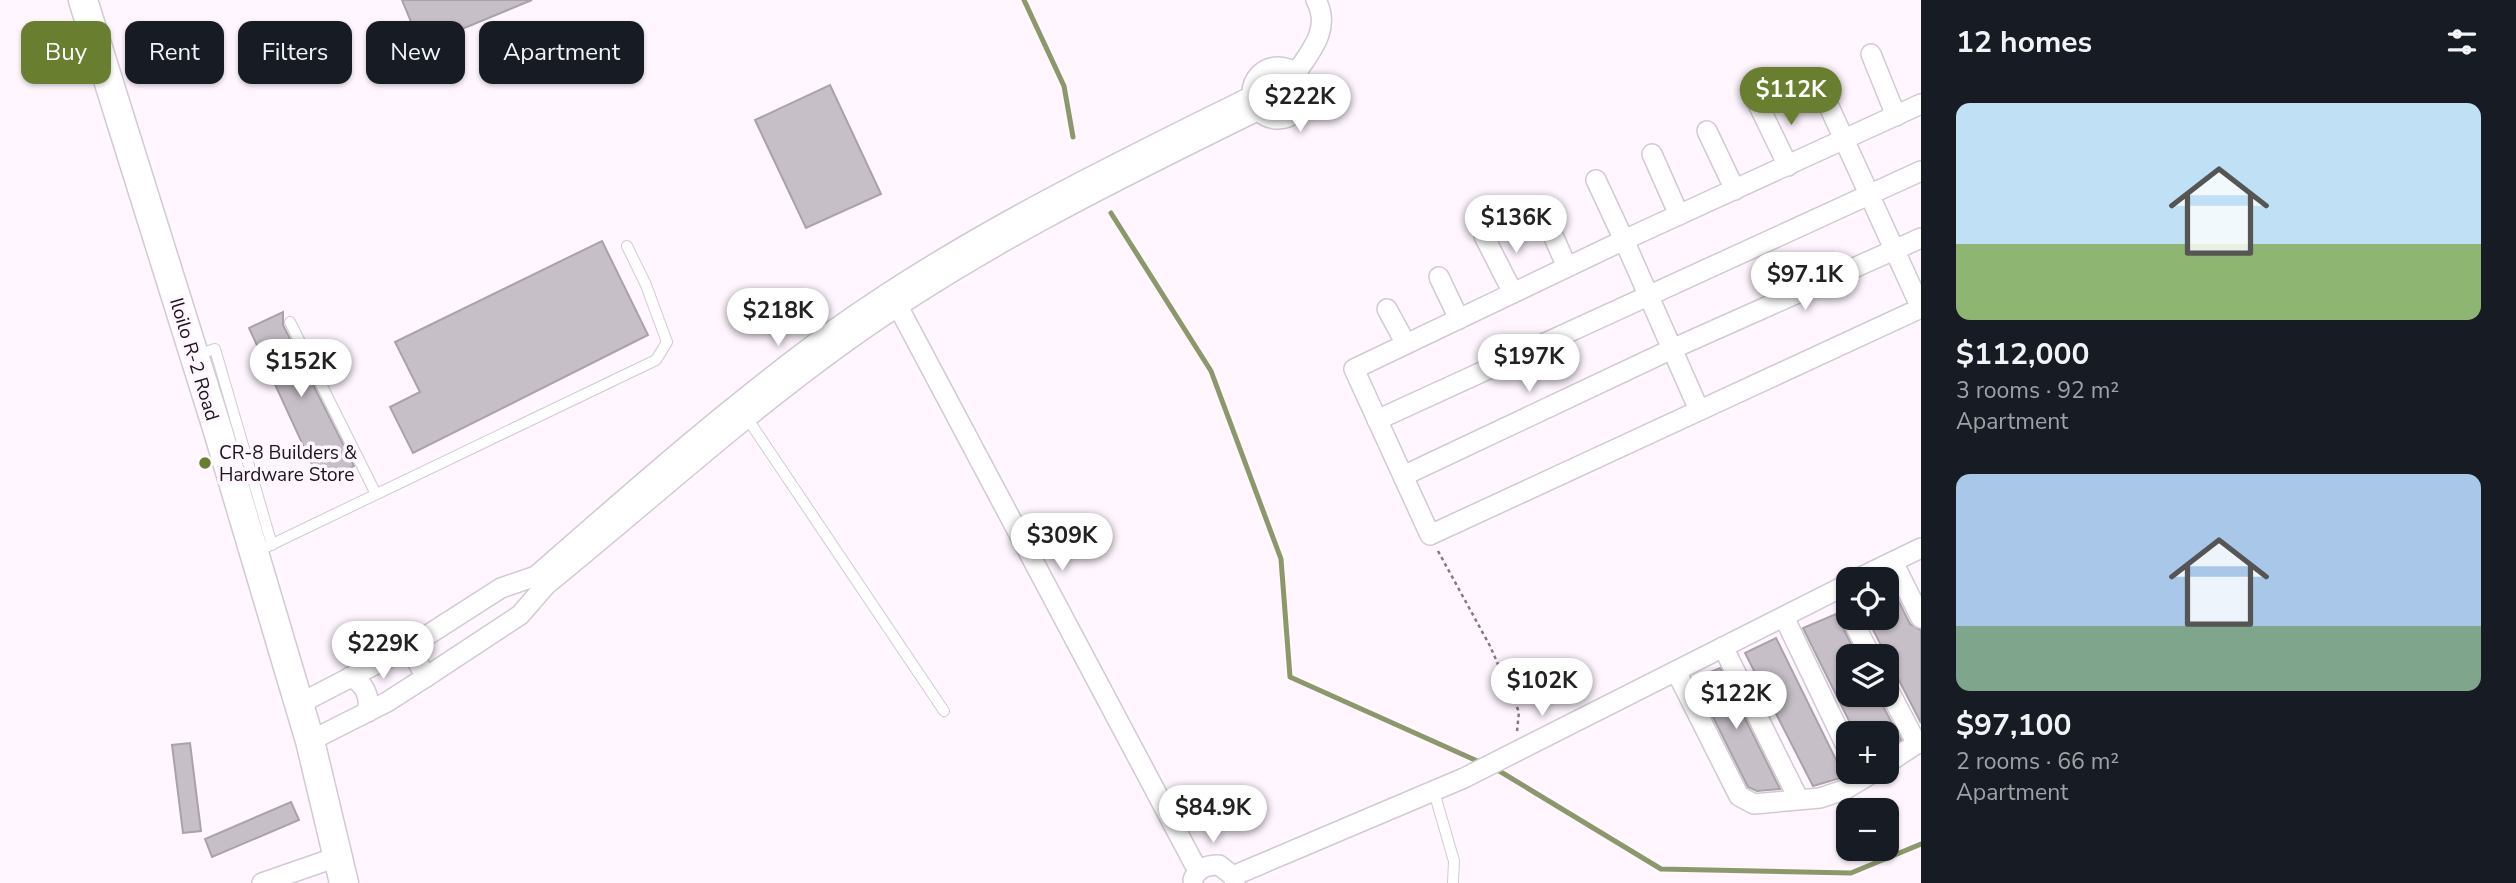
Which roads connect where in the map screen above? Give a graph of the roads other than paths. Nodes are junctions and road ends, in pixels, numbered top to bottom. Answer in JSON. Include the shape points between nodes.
{"nodes":[{"id":1,"x":83,"y":0,"type":"edge"},
{"id":2,"x":1316,"y":0,"type":"edge"},
{"id":3,"x":1871,"y":54,"type":"dead end"},
{"id":4,"x":1296,"y":73,"type":"junction"},
{"id":5,"x":1816,"y":78,"type":"dead end"},
{"id":6,"x":1255,"y":103,"type":"junction"},
{"id":7,"x":1921,"y":104,"type":"edge"},
{"id":8,"x":1759,"y":106,"type":"dead end"},
{"id":9,"x":1896,"y":116,"type":"junction"},
{"id":10,"x":1707,"y":131,"type":"dead end"},
{"id":11,"x":1843,"y":141,"type":"junction"},
{"id":12,"x":1652,"y":154,"type":"dead end"},
{"id":13,"x":1788,"y":166,"type":"junction"},
{"id":14,"x":1921,"y":171,"type":"edge"},
{"id":15,"x":1595,"y":180,"type":"dead end"},
{"id":16,"x":1735,"y":190,"type":"junction"},
{"id":17,"x":1868,"y":195,"type":"junction"},
{"id":18,"x":1540,"y":206,"type":"dead end"},
{"id":19,"x":1679,"y":215,"type":"junction"},
{"id":20,"x":1484,"y":236,"type":"dead end"},
{"id":21,"x":1921,"y":238,"type":"edge"},
{"id":22,"x":1624,"y":240,"type":"junction"},
{"id":23,"x":626,"y":246,"type":"dead end"},
{"id":24,"x":1894,"y":250,"type":"junction"},
{"id":25,"x":1567,"y":267,"type":"junction"},
{"id":26,"x":1439,"y":277,"type":"dead end"},
{"id":27,"x":1513,"y":293,"type":"junction"},
{"id":28,"x":1647,"y":294,"type":"junction"},
{"id":29,"x":895,"y":301,"type":"junction"},
{"id":30,"x":1387,"y":309,"type":"dead end"},
{"id":31,"x":1459,"y":318,"type":"junction"},
{"id":32,"x":290,"y":323,"type":"dead end"},
{"id":33,"x":1406,"y":344,"type":"junction"},
{"id":34,"x":1672,"y":349,"type":"junction"},
{"id":35,"x":753,"y":406,"type":"junction"},
{"id":36,"x":1699,"y":410,"type":"junction"},
{"id":37,"x":1377,"y":420,"type":"junction"},
{"id":38,"x":1403,"y":476,"type":"junction"},
{"id":39,"x":376,"y":494,"type":"junction"},
{"id":40,"x":593,"y":536,"type":"junction"},
{"id":41,"x":1921,"y":548,"type":"edge"},
{"id":42,"x":263,"y":549,"type":"junction"},
{"id":43,"x":1893,"y":562,"type":"junction"},
{"id":44,"x":1882,"y":567,"type":"edge"},
{"id":45,"x":501,"y":588,"type":"junction"},
{"id":46,"x":1836,"y":590,"type":"edge"},
{"id":47,"x":520,"y":615,"type":"junction"},
{"id":48,"x":1784,"y":617,"type":"junction"},
{"id":49,"x":1921,"y":618,"type":"edge"},
{"id":50,"x":409,"y":647,"type":"junction"},
{"id":51,"x":1723,"y":647,"type":"junction"},
{"id":52,"x":1676,"y":671,"type":"junction"},
{"id":53,"x":350,"y":677,"type":"junction"},
{"id":54,"x":426,"y":677,"type":"junction"},
{"id":55,"x":299,"y":704,"type":"junction"},
{"id":56,"x":1899,"y":707,"type":"edge"},
{"id":57,"x":944,"y":711,"type":"dead end"},
{"id":58,"x":368,"y":712,"type":"junction"},
{"id":59,"x":1836,"y":725,"type":"edge"},
{"id":60,"x":310,"y":741,"type":"junction"},
{"id":61,"x":1919,"y":742,"type":"edge"},
{"id":62,"x":1899,"y":755,"type":"edge"},
{"id":63,"x":1852,"y":784,"type":"edge"},
{"id":64,"x":1434,"y":792,"type":"junction"},
{"id":65,"x":1798,"y":798,"type":"junction"},
{"id":66,"x":341,"y":870,"type":"edge"},
{"id":67,"x":1195,"y":877,"type":"edge"},
{"id":68,"x":1234,"y":879,"type":"edge"},
{"id":69,"x":262,"y":883,"type":"edge"},
{"id":70,"x":1453,"y":883,"type":"edge"}],
"edges":[{"from":1,"to":42,"type":"main road","name":"Iloilo R-2 Road","via":[[194,356]]},
{"from":2,"to":4,"type":"street","via":[[1323,13],[1321,32]]},
{"from":3,"to":9,"type":"street"},
{"from":4,"to":6,"type":"street","via":[[1270,68],[1256,79]]},
{"from":4,"to":6,"type":"street","via":[[1305,96],[1297,111],[1273,119]]},
{"from":5,"to":11,"type":"street"},
{"from":6,"to":29,"type":"street","via":[[1017,224]]},
{"from":7,"to":9,"type":"street"},
{"from":8,"to":13,"type":"street"},
{"from":9,"to":11,"type":"street"},
{"from":10,"to":16,"type":"street"},
{"from":11,"to":13,"type":"street"},
{"from":11,"to":17,"type":"street"},
{"from":12,"to":19,"type":"street"},
{"from":13,"to":16,"type":"street"},
{"from":14,"to":17,"type":"street"},
{"from":15,"to":22,"type":"street"},
{"from":16,"to":19,"type":"street"},
{"from":17,"to":24,"type":"street"},
{"from":17,"to":28,"type":"street"},
{"from":18,"to":25,"type":"street"},
{"from":19,"to":22,"type":"street"},
{"from":20,"to":27,"type":"street"},
{"from":21,"to":24,"type":"street"},
{"from":22,"to":25,"type":"street"},
{"from":22,"to":28,"type":"street"},
{"from":23,"to":39,"type":"lane","via":[[667,342],[656,360]]},
{"from":24,"to":34,"type":"street"},
{"from":24,"to":36,"type":"street","via":[[1921,308]]},
{"from":25,"to":27,"type":"street"},
{"from":26,"to":31,"type":"street"},
{"from":27,"to":31,"type":"street"},
{"from":28,"to":34,"type":"street"},
{"from":28,"to":37,"type":"street"},
{"from":29,"to":35,"type":"street","via":[[840,336]]},
{"from":29,"to":67,"type":"street"},
{"from":30,"to":33,"type":"street"},
{"from":31,"to":33,"type":"street"},
{"from":32,"to":39,"type":"lane"},
{"from":33,"to":37,"type":"street","via":[[1354,369]]},
{"from":34,"to":36,"type":"street"},
{"from":34,"to":38,"type":"street"},
{"from":35,"to":40,"type":"street"},
{"from":35,"to":57,"type":"lane"},
{"from":36,"to":38,"type":"street","via":[[1430,535]]},
{"from":37,"to":38,"type":"street"},
{"from":39,"to":42,"type":"lane"},
{"from":40,"to":45,"type":"street","via":[[536,576]]},
{"from":40,"to":47,"type":"street"},
{"from":41,"to":43,"type":"street"},
{"from":42,"to":55,"type":"main road","name":"Iloilo R-2 Road"},
{"from":43,"to":44,"type":"street"},
{"from":43,"to":49,"type":"street"},
{"from":45,"to":47,"type":"street"},
{"from":45,"to":50,"type":"street"},
{"from":46,"to":48,"type":"street"},
{"from":47,"to":54,"type":"street"},
{"from":48,"to":51,"type":"street"},
{"from":48,"to":59,"type":"street"},
{"from":50,"to":53,"type":"street"},
{"from":50,"to":54,"type":"street"},
{"from":51,"to":52,"type":"street"},
{"from":51,"to":65,"type":"street"},
{"from":52,"to":64,"type":"street"},
{"from":52,"to":65,"type":"street","via":[[1739,796],[1754,804]]},
{"from":53,"to":55,"type":"street"},
{"from":53,"to":58,"type":"street","via":[[366,690]]},
{"from":54,"to":58,"type":"street"},
{"from":55,"to":60,"type":"main road","name":"Iloilo R-2 Road"},
{"from":56,"to":61,"type":"street"},
{"from":58,"to":60,"type":"street"},
{"from":60,"to":66,"type":"main road","name":"Iloilo R-2 Road"},
{"from":61,"to":62,"type":"street"},
{"from":63,"to":65,"type":"street","via":[[1820,797]]},
{"from":64,"to":68,"type":"street"},
{"from":64,"to":70,"type":"lane","via":[[1454,861]]},
{"from":66,"to":69,"type":"street"},
{"from":67,"to":68,"type":"street","via":[[1205,867],[1219,864]]}]}
